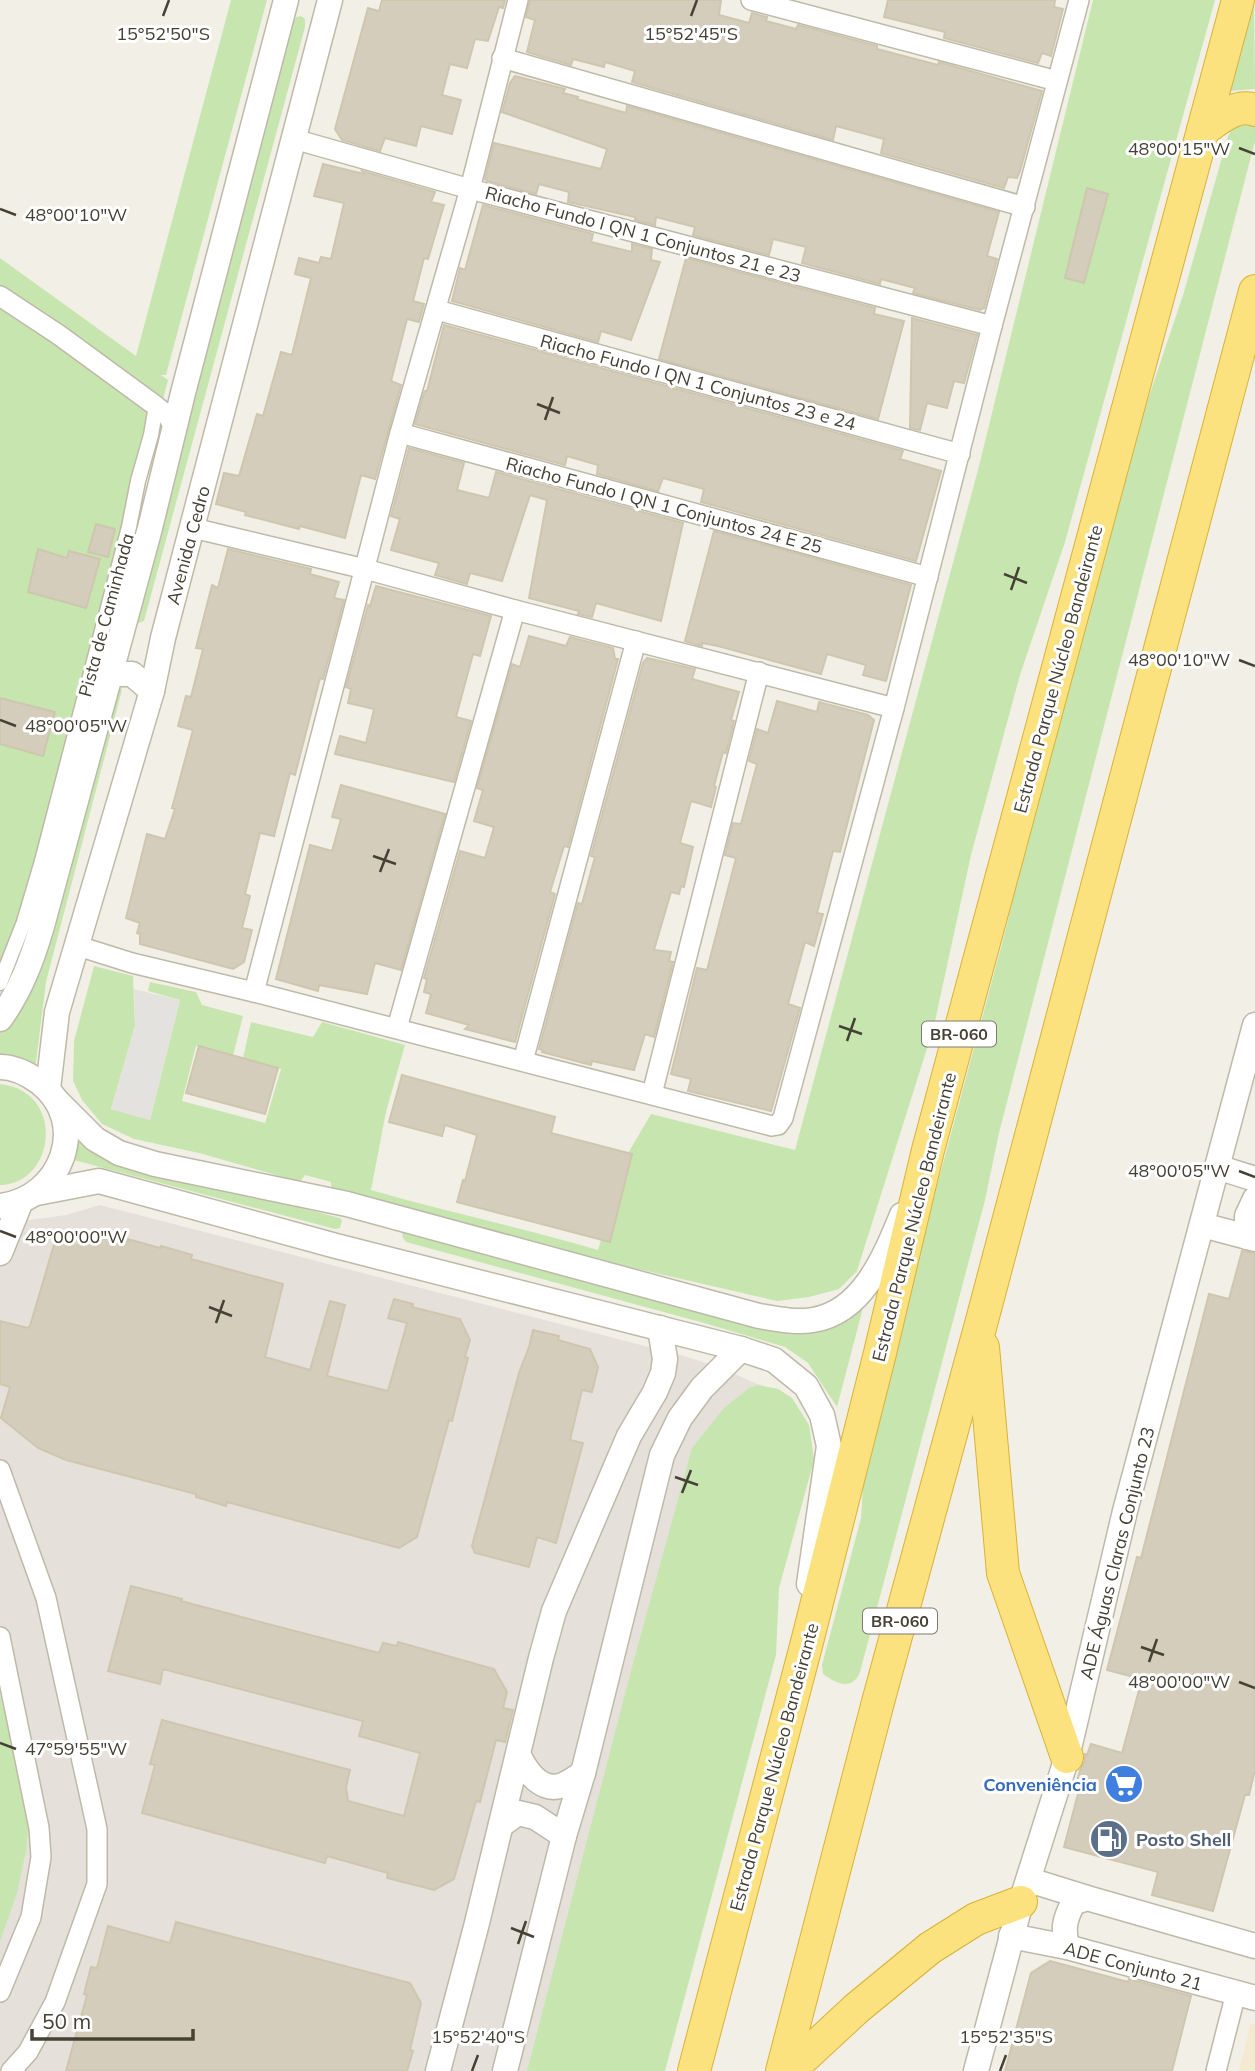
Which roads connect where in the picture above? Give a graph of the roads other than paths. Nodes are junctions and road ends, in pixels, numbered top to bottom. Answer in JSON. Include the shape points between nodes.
{"nodes":[{"id":1,"x":330,"y":0,"type":"edge"},
{"id":2,"x":518,"y":0,"type":"edge"},
{"id":3,"x":751,"y":0,"type":"edge"},
{"id":4,"x":1080,"y":0,"type":"edge"},
{"id":5,"x":1238,"y":0,"type":"edge"},
{"id":6,"x":285,"y":6,"type":"edge"},
{"id":7,"x":321,"y":29,"type":"junction"},
{"id":8,"x":502,"y":58,"type":"junction"},
{"id":9,"x":1057,"y":81,"type":"junction"},
{"id":10,"x":1255,"y":110,"type":"edge"},
{"id":11,"x":1203,"y":130,"type":"junction"},
{"id":12,"x":294,"y":139,"type":"junction"},
{"id":13,"x":470,"y":189,"type":"junction"},
{"id":14,"x":1025,"y":207,"type":"junction"},
{"id":15,"x":1255,"y":291,"type":"edge"},
{"id":16,"x":0,"y":296,"type":"edge"},
{"id":17,"x":437,"y":310,"type":"junction"},
{"id":18,"x":1255,"y":321,"type":"edge"},
{"id":19,"x":992,"y":326,"type":"junction"},
{"id":20,"x":1234,"y":370,"type":"junction"},
{"id":21,"x":183,"y":393,"type":"junction"},
{"id":22,"x":156,"y":406,"type":"junction"},
{"id":23,"x":174,"y":427,"type":"junction"},
{"id":24,"x":400,"y":433,"type":"junction"},
{"id":25,"x":960,"y":454,"type":"junction"},
{"id":26,"x":192,"y":528,"type":"junction"},
{"id":27,"x":365,"y":569,"type":"junction"},
{"id":28,"x":928,"y":577,"type":"junction"},
{"id":29,"x":515,"y":610,"type":"junction"},
{"id":30,"x":121,"y":635,"type":"junction"},
{"id":31,"x":163,"y":638,"type":"junction"},
{"id":32,"x":636,"y":641,"type":"junction"},
{"id":33,"x":759,"y":672,"type":"junction"},
{"id":34,"x":111,"y":674,"type":"junction"},
{"id":35,"x":152,"y":691,"type":"junction"},
{"id":36,"x":894,"y":708,"type":"junction"},
{"id":37,"x":78,"y":946,"type":"junction"},
{"id":38,"x":0,"y":983,"type":"edge"},
{"id":39,"x":254,"y":992,"type":"junction"},
{"id":40,"x":0,"y":1019,"type":"edge"},
{"id":41,"x":1255,"y":1025,"type":"edge"},
{"id":42,"x":397,"y":1028,"type":"junction"},
{"id":43,"x":523,"y":1061,"type":"junction"},
{"id":44,"x":0,"y":1067,"type":"edge"},
{"id":45,"x":52,"y":1094,"type":"junction"},
{"id":46,"x":652,"y":1094,"type":"junction"},
{"id":47,"x":928,"y":1150,"type":"junction"},
{"id":48,"x":1217,"y":1167,"type":"junction"},
{"id":49,"x":1255,"y":1179,"type":"edge"},
{"id":50,"x":1255,"y":1199,"type":"edge"},
{"id":51,"x":19,"y":1200,"type":"edge"},
{"id":52,"x":347,"y":1204,"type":"junction"},
{"id":53,"x":403,"y":1220,"type":"junction"},
{"id":54,"x":1202,"y":1226,"type":"junction"},
{"id":55,"x":1251,"y":1238,"type":"edge"},
{"id":56,"x":336,"y":1245,"type":"junction"},
{"id":57,"x":0,"y":1253,"type":"edge"},
{"id":58,"x":400,"y":1261,"type":"junction"},
{"id":59,"x":981,"y":1324,"type":"junction"},
{"id":60,"x":660,"y":1328,"type":"junction"},
{"id":61,"x":741,"y":1349,"type":"junction"},
{"id":62,"x":629,"y":1436,"type":"junction"},
{"id":63,"x":662,"y":1455,"type":"junction"},
{"id":64,"x":0,"y":1470,"type":"edge"},
{"id":65,"x":0,"y":1637,"type":"edge"},
{"id":66,"x":807,"y":1642,"type":"junction"},
{"id":67,"x":519,"y":1756,"type":"junction"},
{"id":68,"x":1067,"y":1757,"type":"junction"},
{"id":69,"x":583,"y":1773,"type":"junction"},
{"id":70,"x":500,"y":1825,"type":"junction"},
{"id":71,"x":564,"y":1836,"type":"junction"},
{"id":72,"x":1025,"y":1891,"type":"junction"},
{"id":73,"x":1087,"y":1898,"type":"junction"},
{"id":74,"x":1011,"y":1936,"type":"junction"},
{"id":75,"x":1255,"y":1944,"type":"edge"},
{"id":76,"x":1068,"y":1947,"type":"junction"},
{"id":77,"x":0,"y":1992,"type":"edge"},
{"id":78,"x":1245,"y":1996,"type":"edge"},
{"id":79,"x":11,"y":2071,"type":"edge"},
{"id":80,"x":438,"y":2071,"type":"edge"},
{"id":81,"x":505,"y":2071,"type":"edge"},
{"id":82,"x":694,"y":2071,"type":"edge"},
{"id":83,"x":782,"y":2071,"type":"edge"},
{"id":84,"x":789,"y":2071,"type":"edge"},
{"id":85,"x":976,"y":2071,"type":"edge"},
{"id":86,"x":1216,"y":2071,"type":"edge"}],
"edges":[{"from":1,"to":7,"type":"street","name":"Avenida Cedro"},
{"from":2,"to":8,"type":"street"},
{"from":3,"to":9,"type":"street"},
{"from":4,"to":9,"type":"street"},
{"from":5,"to":11,"type":"highway","name":"Estrada Parque Núcleo Bandeirante","number":"BR-060"},
{"from":6,"to":7,"type":"street","via":[[294,1],[305,3]]},
{"from":6,"to":21,"type":"street"},
{"from":7,"to":12,"type":"street","name":"Avenida Cedro"},
{"from":8,"to":13,"type":"street"},
{"from":8,"to":14,"type":"street"},
{"from":9,"to":14,"type":"street"},
{"from":10,"to":11,"type":"highway","via":[[1245,106],[1229,112]]},
{"from":11,"to":47,"type":"highway","name":"Estrada Parque Núcleo Bandeirante","number":"BR-060"},
{"from":12,"to":13,"type":"street","name":"Riacho Fundo I QN 1 Conjuntos 21 e 23"},
{"from":12,"to":26,"type":"street","name":"Avenida Cedro"},
{"from":13,"to":17,"type":"street"},
{"from":13,"to":19,"type":"street","name":"Riacho Fundo I QN 1 Conjuntos 21 e 23"},
{"from":14,"to":19,"type":"street"},
{"from":15,"to":20,"type":"highway","number":"BR-060"},
{"from":16,"to":22,"type":"street"},
{"from":17,"to":24,"type":"street"},
{"from":17,"to":25,"type":"street","name":"Riacho Fundo I QN 1 Conjuntos 23 e 24"},
{"from":18,"to":20,"type":"street"},
{"from":19,"to":25,"type":"street"},
{"from":20,"to":59,"type":"highway","number":"BR-060"},
{"from":21,"to":22,"type":"street"},
{"from":21,"to":23,"type":"street"},
{"from":22,"to":23,"type":"street"},
{"from":22,"to":38,"type":"street","name":"Pista de Caminhada","via":[[42,861]]},
{"from":23,"to":30,"type":"street"},
{"from":24,"to":27,"type":"street"},
{"from":24,"to":28,"type":"street","name":"Riacho Fundo I QN 1 Conjuntos 24 E 25"},
{"from":25,"to":28,"type":"street"},
{"from":26,"to":27,"type":"street"},
{"from":26,"to":31,"type":"street","name":"Avenida Cedro"},
{"from":27,"to":29,"type":"street"},
{"from":27,"to":39,"type":"street"},
{"from":28,"to":36,"type":"street"},
{"from":29,"to":32,"type":"street"},
{"from":29,"to":42,"type":"street"},
{"from":30,"to":31,"type":"street","via":[[146,645]]},
{"from":30,"to":34,"type":"street"},
{"from":31,"to":35,"type":"street","name":"Avenida Cedro"},
{"from":32,"to":33,"type":"street"},
{"from":32,"to":43,"type":"street"},
{"from":33,"to":36,"type":"street"},
{"from":33,"to":46,"type":"street"},
{"from":34,"to":35,"type":"street","via":[[132,674]]},
{"from":34,"to":40,"type":"street","via":[[30,964]]},
{"from":35,"to":37,"type":"street","name":"Avenida Cedro"},
{"from":36,"to":46,"type":"street","via":[[783,1118],[772,1126]]},
{"from":37,"to":39,"type":"street"},
{"from":37,"to":45,"type":"street","name":"Avenida Cedro","via":[[57,1012]]},
{"from":39,"to":42,"type":"street"},
{"from":41,"to":48,"type":"street","name":"ADE Águas Claras Conjunto 23"},
{"from":42,"to":43,"type":"street"},
{"from":43,"to":46,"type":"street"},
{"from":44,"to":45,"type":"street","via":[[28,1074]]},
{"from":45,"to":51,"type":"street","via":[[64,1118],[62,1160],[52,1178]]},
{"from":45,"to":52,"type":"street","via":[[95,1139],[119,1153]]},
{"from":47,"to":53,"type":"street","via":[[891,1242],[869,1282],[852,1301],[814,1320],[759,1316]]},
{"from":47,"to":66,"type":"highway","name":"Estrada Parque Núcleo Bandeirante","number":"BR-060"},
{"from":48,"to":49,"type":"street"},
{"from":48,"to":54,"type":"street","name":"ADE Águas Claras Conjunto 23"},
{"from":50,"to":55,"type":"street","via":[[1247,1216]]},
{"from":51,"to":56,"type":"street","via":[[99,1181]]},
{"from":51,"to":57,"type":"street"},
{"from":52,"to":53,"type":"street"},
{"from":52,"to":56,"type":"street","via":[[353,1216],[351,1235]]},
{"from":53,"to":58,"type":"street","via":[[390,1227],[385,1242],[387,1253]]},
{"from":54,"to":55,"type":"street"},
{"from":54,"to":68,"type":"street","name":"ADE Águas Claras Conjunto 23","via":[[1125,1511]]},
{"from":56,"to":58,"type":"street"},
{"from":58,"to":60,"type":"street"},
{"from":59,"to":68,"type":"highway","via":[[1003,1573]]},
{"from":59,"to":83,"type":"highway","number":"BR-060"},
{"from":60,"to":61,"type":"street"},
{"from":60,"to":62,"type":"street","via":[[663,1373]]},
{"from":61,"to":63,"type":"street","via":[[702,1388]]},
{"from":61,"to":66,"type":"street","via":[[774,1360],[806,1386],[825,1425],[829,1446],[808,1585]]},
{"from":62,"to":63,"type":"street"},
{"from":62,"to":67,"type":"street","via":[[554,1611]]},
{"from":63,"to":69,"type":"street"},
{"from":64,"to":79,"type":"street","via":[[46,1598],[98,1850],[97,1884],[55,2002],[28,2052]]},
{"from":65,"to":77,"type":"street","via":[[41,1857],[30,1917]]},
{"from":66,"to":82,"type":"highway","name":"Estrada Parque Núcleo Bandeirante","number":"BR-060"},
{"from":67,"to":69,"type":"street","via":[[531,1777],[546,1784],[564,1784]]},
{"from":67,"to":70,"type":"street"},
{"from":68,"to":72,"type":"street","name":"ADE Águas Claras Conjunto 23"},
{"from":69,"to":71,"type":"street"},
{"from":70,"to":71,"type":"street","via":[[518,1813],[536,1817]]},
{"from":70,"to":80,"type":"street"},
{"from":71,"to":81,"type":"street"},
{"from":72,"to":73,"type":"street"},
{"from":72,"to":74,"type":"street","name":"ADE Águas Claras Conjunto 23"},
{"from":72,"to":84,"type":"highway","via":[[930,1948]]},
{"from":73,"to":75,"type":"street"},
{"from":73,"to":76,"type":"street","via":[[1073,1903],[1068,1914],[1063,1930]]},
{"from":74,"to":76,"type":"street","name":"ADE Conjunto 21"},
{"from":74,"to":85,"type":"street","name":"ADE Águas Claras Conjunto 23"},
{"from":76,"to":78,"type":"street","name":"ADE Conjunto 21"},
{"from":78,"to":86,"type":"street"}]}
